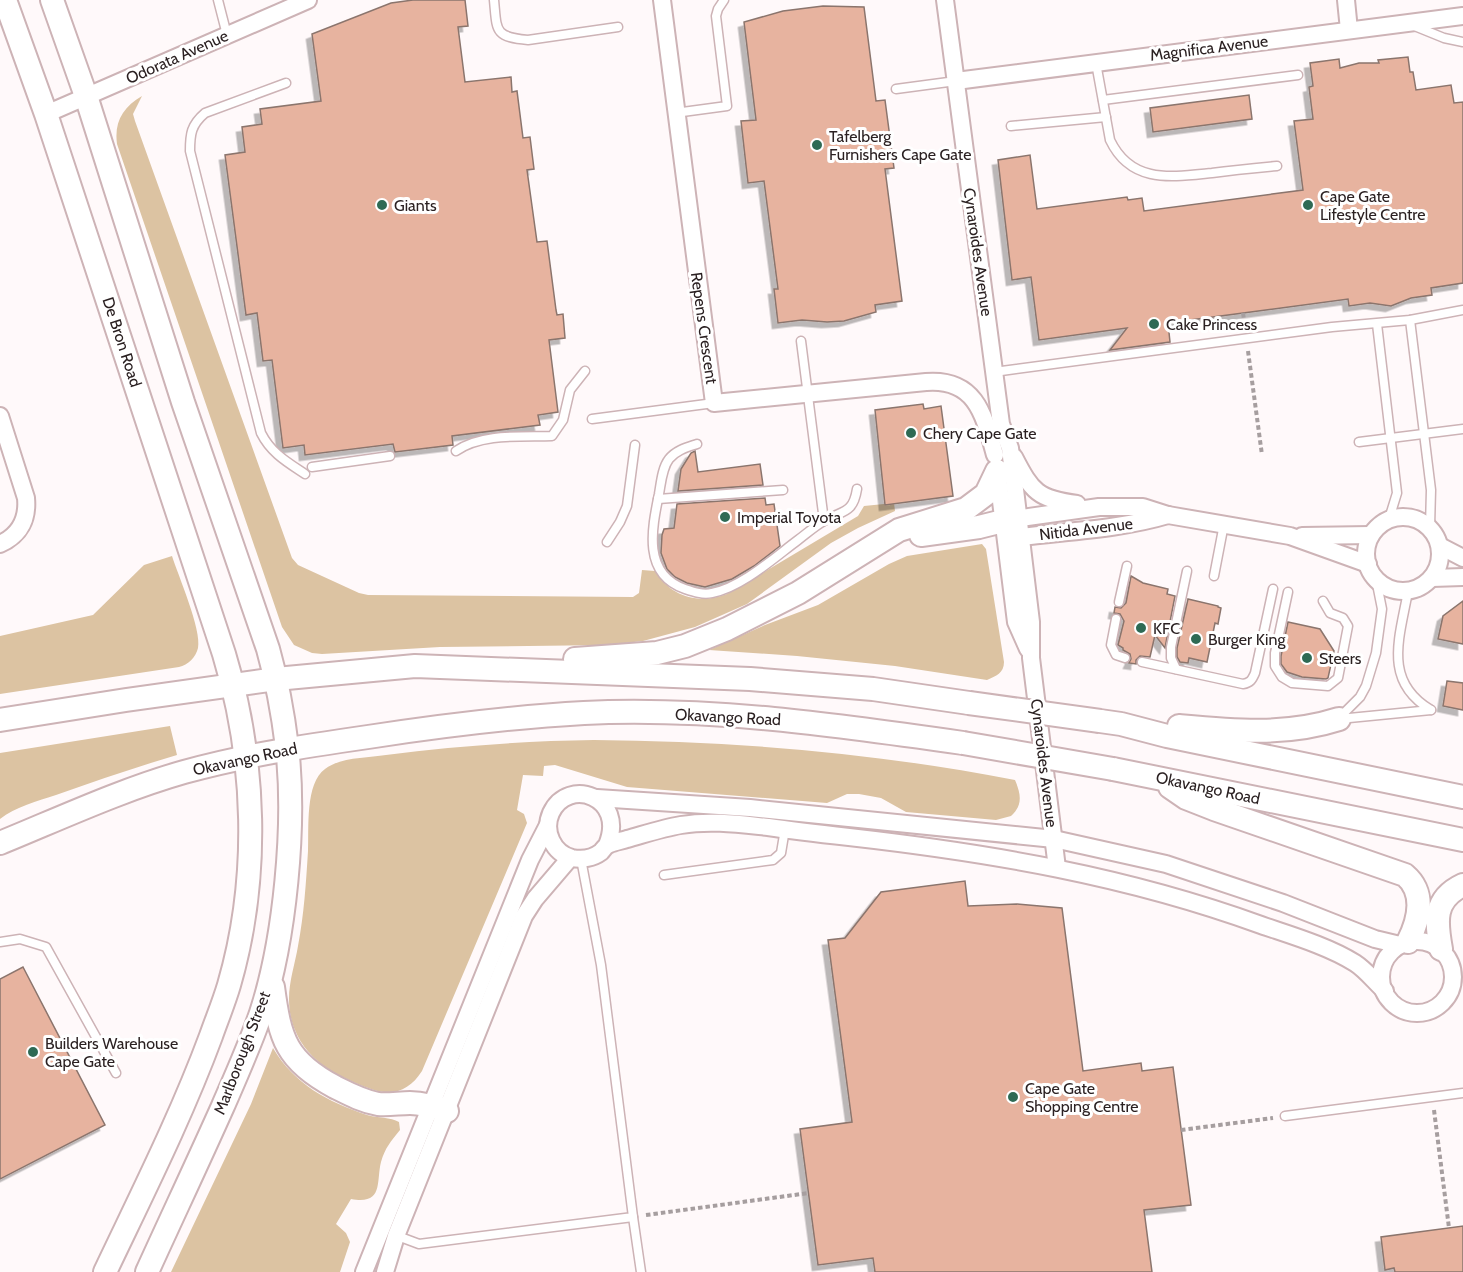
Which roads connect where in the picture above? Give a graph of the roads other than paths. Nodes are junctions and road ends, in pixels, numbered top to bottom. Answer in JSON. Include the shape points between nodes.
{"nodes":[{"id":1,"x":5,"y":0,"type":"edge"},
{"id":2,"x":52,"y":0,"type":"edge"},
{"id":3,"x":218,"y":0,"type":"edge"},
{"id":4,"x":308,"y":0,"type":"edge"},
{"id":5,"x":494,"y":0,"type":"edge"},
{"id":6,"x":662,"y":0,"type":"edge"},
{"id":7,"x":724,"y":0,"type":"edge"},
{"id":8,"x":945,"y":0,"type":"edge"},
{"id":9,"x":1346,"y":0,"type":"edge"},
{"id":10,"x":1463,"y":16,"type":"edge"},
{"id":11,"x":1407,"y":23,"type":"junction"},
{"id":12,"x":618,"y":27,"type":"dead end"},
{"id":13,"x":1349,"y":30,"type":"junction"},
{"id":14,"x":227,"y":35,"type":"junction"},
{"id":15,"x":1463,"y":42,"type":"edge"},
{"id":16,"x":1096,"y":63,"type":"junction"},
{"id":17,"x":1298,"y":75,"type":"dead end"},
{"id":18,"x":956,"y":81,"type":"junction"},
{"id":19,"x":286,"y":83,"type":"dead end"},
{"id":20,"x":896,"y":89,"type":"dead end"},
{"id":21,"x":86,"y":96,"type":"junction"},
{"id":22,"x":1103,"y":100,"type":"junction"},
{"id":23,"x":675,"y":112,"type":"junction"},
{"id":24,"x":46,"y":114,"type":"junction"},
{"id":25,"x":1106,"y":117,"type":"junction"},
{"id":26,"x":1011,"y":126,"type":"dead end"},
{"id":27,"x":1277,"y":166,"type":"dead end"},
{"id":28,"x":1463,"y":310,"type":"edge"},
{"id":29,"x":1410,"y":320,"type":"junction"},
{"id":30,"x":1377,"y":324,"type":"junction"},
{"id":31,"x":801,"y":341,"type":"dead end"},
{"id":32,"x":585,"y":371,"type":"dead end"},
{"id":33,"x":994,"y":372,"type":"junction"},
{"id":34,"x":808,"y":395,"type":"junction"},
{"id":35,"x":714,"y":403,"type":"junction"},
{"id":36,"x":0,"y":416,"type":"edge"},
{"id":37,"x":592,"y":419,"type":"dead end"},
{"id":38,"x":1463,"y":429,"type":"edge"},
{"id":39,"x":1425,"y":434,"type":"junction"},
{"id":40,"x":1391,"y":438,"type":"junction"},
{"id":41,"x":1359,"y":442,"type":"dead end"},
{"id":42,"x":698,"y":444,"type":"dead end"},
{"id":43,"x":635,"y":445,"type":"dead end"},
{"id":44,"x":456,"y":451,"type":"dead end"},
{"id":45,"x":390,"y":456,"type":"dead end"},
{"id":46,"x":1000,"y":458,"type":"junction"},
{"id":47,"x":312,"y":466,"type":"dead end"},
{"id":48,"x":305,"y":474,"type":"dead end"},
{"id":49,"x":857,"y":489,"type":"dead end"},
{"id":50,"x":783,"y":490,"type":"dead end"},
{"id":51,"x":658,"y":499,"type":"junction"},
{"id":52,"x":1099,"y":507,"type":"junction"},
{"id":53,"x":1168,"y":515,"type":"junction"},
{"id":54,"x":1389,"y":519,"type":"junction"},
{"id":55,"x":824,"y":521,"type":"junction"},
{"id":56,"x":1009,"y":523,"type":"junction"},
{"id":57,"x":1224,"y":524,"type":"junction"},
{"id":58,"x":1430,"y":527,"type":"junction"},
{"id":59,"x":1371,"y":535,"type":"junction"},
{"id":60,"x":1290,"y":536,"type":"junction"},
{"id":61,"x":1021,"y":537,"type":"junction"},
{"id":62,"x":607,"y":542,"type":"dead end"},
{"id":63,"x":0,"y":544,"type":"edge"},
{"id":64,"x":1440,"y":546,"type":"junction"},
{"id":65,"x":862,"y":554,"type":"junction"},
{"id":66,"x":1463,"y":558,"type":"edge"},
{"id":67,"x":1127,"y":566,"type":"dead end"},
{"id":68,"x":1187,"y":571,"type":"dead end"},
{"id":69,"x":1372,"y":571,"type":"junction"},
{"id":70,"x":1214,"y":576,"type":"dead end"},
{"id":71,"x":1432,"y":578,"type":"junction"},
{"id":72,"x":1463,"y":578,"type":"edge"},
{"id":73,"x":1273,"y":589,"type":"dead end"},
{"id":74,"x":1408,"y":591,"type":"junction"},
{"id":75,"x":1288,"y":592,"type":"dead end"},
{"id":76,"x":1323,"y":601,"type":"dead end"},
{"id":77,"x":1119,"y":602,"type":"dead end"},
{"id":78,"x":1116,"y":619,"type":"dead end"},
{"id":79,"x":1031,"y":658,"type":"junction"},
{"id":80,"x":1125,"y":658,"type":"dead end"},
{"id":81,"x":1142,"y":662,"type":"dead end"},
{"id":82,"x":415,"y":666,"type":"junction"},
{"id":83,"x":1176,"y":669,"type":"junction"},
{"id":84,"x":276,"y":679,"type":"junction"},
{"id":85,"x":234,"y":685,"type":"junction"},
{"id":86,"x":1339,"y":718,"type":"junction"},
{"id":87,"x":0,"y":720,"type":"edge"},
{"id":88,"x":1111,"y":722,"type":"junction"},
{"id":89,"x":287,"y":748,"type":"junction"},
{"id":90,"x":246,"y":757,"type":"junction"},
{"id":91,"x":1154,"y":777,"type":"junction"},
{"id":92,"x":1463,"y":797,"type":"edge"},
{"id":93,"x":597,"y":798,"type":"junction"},
{"id":94,"x":548,"y":825,"type":"junction"},
{"id":95,"x":785,"y":830,"type":"junction"},
{"id":96,"x":1054,"y":839,"type":"junction"},
{"id":97,"x":1463,"y":840,"type":"edge"},
{"id":98,"x":0,"y":843,"type":"edge"},
{"id":99,"x":607,"y":845,"type":"junction"},
{"id":100,"x":575,"y":858,"type":"junction"},
{"id":101,"x":1057,"y":868,"type":"junction"},
{"id":102,"x":664,"y":875,"type":"dead end"},
{"id":103,"x":1463,"y":885,"type":"edge"},
{"id":104,"x":0,"y":942,"type":"edge"},
{"id":105,"x":1404,"y":944,"type":"junction"},
{"id":106,"x":1450,"y":954,"type":"edge"},
{"id":107,"x":271,"y":977,"type":"junction"},
{"id":108,"x":1384,"y":991,"type":"junction"},
{"id":109,"x":1463,"y":991,"type":"edge"},
{"id":110,"x":1444,"y":1001,"type":"junction"},
{"id":111,"x":116,"y":1073,"type":"dead end"},
{"id":112,"x":1463,"y":1093,"type":"edge"},
{"id":113,"x":439,"y":1108,"type":"junction"},
{"id":114,"x":1285,"y":1116,"type":"road end"},
{"id":115,"x":633,"y":1216,"type":"junction"},
{"id":116,"x":388,"y":1233,"type":"junction"},
{"id":117,"x":105,"y":1272,"type":"edge"},
{"id":118,"x":147,"y":1272,"type":"edge"},
{"id":119,"x":364,"y":1272,"type":"edge"},
{"id":120,"x":385,"y":1272,"type":"edge"},
{"id":121,"x":640,"y":1272,"type":"edge"}],
"edges":[{"from":1,"to":24,"type":"main road","name":"De Bron Road"},
{"from":2,"to":21,"type":"main road"},
{"from":3,"to":14,"type":"lane"},
{"from":4,"to":14,"type":"street","name":"Odorata Avenue"},
{"from":5,"to":12,"type":"lane","via":[[497,28],[513,38],[528,40]]},
{"from":6,"to":23,"type":"street","name":"Repens Crescent"},
{"from":7,"to":23,"type":"lane","via":[[716,16],[727,106]]},
{"from":8,"to":18,"type":"street","name":"Cynaroides Avenue"},
{"from":9,"to":13,"type":"street"},
{"from":10,"to":11,"type":"street","name":"Magnifica Avenue"},
{"from":11,"to":13,"type":"street","name":"Magnifica Avenue"},
{"from":11,"to":15,"type":"lane"},
{"from":13,"to":16,"type":"street","name":"Magnifica Avenue"},
{"from":14,"to":21,"type":"street","name":"Odorata Avenue"},
{"from":16,"to":18,"type":"street","name":"Magnifica Avenue"},
{"from":16,"to":22,"type":"lane"},
{"from":17,"to":22,"type":"lane"},
{"from":18,"to":20,"type":"lane"},
{"from":18,"to":33,"type":"street","name":"Cynaroides Avenue"},
{"from":19,"to":48,"type":"lane","via":[[205,113],[194,123],[190,151],[261,433],[276,454]]},
{"from":21,"to":24,"type":"street","name":"Odorata Avenue"},
{"from":21,"to":84,"type":"main road"},
{"from":22,"to":25,"type":"lane"},
{"from":23,"to":35,"type":"street","name":"Repens Crescent"},
{"from":24,"to":85,"type":"main road","name":"De Bron Road"},
{"from":25,"to":26,"type":"lane"},
{"from":25,"to":27,"type":"lane","via":[[1115,151],[1138,170],[1151,174],[1167,177]]},
{"from":28,"to":29,"type":"lane"},
{"from":29,"to":30,"type":"lane"},
{"from":29,"to":39,"type":"lane"},
{"from":30,"to":33,"type":"lane"},
{"from":30,"to":40,"type":"lane"},
{"from":31,"to":34,"type":"lane"},
{"from":32,"to":44,"type":"lane","via":[[570,390],[563,420],[552,436],[490,440]]},
{"from":33,"to":46,"type":"street","name":"Cynaroides Avenue","via":[[1001,424]]},
{"from":34,"to":35,"type":"street","name":"Repens Crescent"},
{"from":34,"to":46,"type":"street","name":"Repens Crescent","via":[[939,381],[958,385],[982,412]]},
{"from":34,"to":55,"type":"lane"},
{"from":35,"to":37,"type":"lane"},
{"from":36,"to":63,"type":"street","via":[[27,508],[16,534]]},
{"from":38,"to":39,"type":"lane"},
{"from":39,"to":40,"type":"lane"},
{"from":39,"to":58,"type":"lane"},
{"from":40,"to":41,"type":"lane"},
{"from":40,"to":54,"type":"lane","via":[[1397,494]]},
{"from":42,"to":51,"type":"lane","via":[[669,459]]},
{"from":43,"to":62,"type":"lane","via":[[627,506]]},
{"from":45,"to":47,"type":"lane"},
{"from":46,"to":52,"type":"street","name":"Nitida Avenue","via":[[1044,497]]},
{"from":46,"to":56,"type":"street","name":"Cynaroides Avenue"},
{"from":46,"to":56,"type":"street","name":"Cynaroides Avenue"},
{"from":46,"to":65,"type":"main road","via":[[986,494],[966,509],[899,530]]},
{"from":49,"to":55,"type":"lane","via":[[846,511]]},
{"from":50,"to":51,"type":"lane"},
{"from":51,"to":55,"type":"lane","via":[[653,523],[654,558],[669,580],[696,593],[714,593],[737,583]]},
{"from":52,"to":53,"type":"street","name":"Nitida Avenue","via":[[1143,507]]},
{"from":52,"to":56,"type":"street","name":"Nitida Avenue"},
{"from":53,"to":57,"type":"street","name":"Nitida Avenue"},
{"from":53,"to":61,"type":"street","name":"Nitida Avenue"},
{"from":54,"to":58,"type":"street","via":[[1407,516]]},
{"from":54,"to":59,"type":"street"},
{"from":56,"to":61,"type":"street","name":"Cynaroides Avenue"},
{"from":56,"to":65,"type":"main road","via":[[900,540]]},
{"from":56,"to":79,"type":"street","name":"Cynaroides Avenue","via":[[1016,622]]},
{"from":57,"to":60,"type":"street","name":"Nitida Avenue"},
{"from":57,"to":70,"type":"lane"},
{"from":58,"to":64,"type":"street"},
{"from":59,"to":60,"type":"street","name":"Nitida Avenue"},
{"from":59,"to":69,"type":"street","via":[[1366,554]]},
{"from":60,"to":69,"type":"street","name":"Nitida Avenue"},
{"from":61,"to":79,"type":"street","name":"Cynaroides Avenue"},
{"from":64,"to":66,"type":"street"},
{"from":64,"to":71,"type":"street","via":[[1439,563]]},
{"from":65,"to":82,"type":"main road","via":[[774,607],[672,649],[631,656]]},
{"from":67,"to":77,"type":"lane"},
{"from":68,"to":83,"type":"lane","via":[[1171,647]]},
{"from":69,"to":74,"type":"street","via":[[1391,589]]},
{"from":69,"to":86,"type":"lane","via":[[1382,609],[1376,652],[1360,697]]},
{"from":71,"to":72,"type":"street"},
{"from":71,"to":74,"type":"street"},
{"from":73,"to":83,"type":"lane","via":[[1253,680],[1243,684]]},
{"from":74,"to":86,"type":"lane","via":[[1397,664],[1405,687],[1431,710]]},
{"from":75,"to":76,"type":"lane","via":[[1274,660],[1278,673],[1292,683],[1328,686],[1338,678],[1348,626],[1343,618],[1330,613]]},
{"from":78,"to":80,"type":"lane","via":[[1111,645],[1116,655]]},
{"from":79,"to":96,"type":"street","name":"Cynaroides Avenue"},
{"from":81,"to":83,"type":"lane"},
{"from":82,"to":84,"type":"main road"},
{"from":82,"to":88,"type":"main road","bridge":true,"via":[[750,679],[873,689]]},
{"from":84,"to":85,"type":"main road"},
{"from":84,"to":89,"type":"main road","name":"Marlborough Street"},
{"from":85,"to":87,"type":"main road"},
{"from":85,"to":90,"type":"main road","name":"De Bron Road"},
{"from":86,"to":88,"type":"main road","via":[[1308,727],[1270,731]]},
{"from":88,"to":92,"type":"main road"},
{"from":89,"to":90,"type":"main road","name":"Okavango Road"},
{"from":89,"to":91,"type":"main road","name":"Okavango Road","bridge":true,"via":[[477,721],[586,713],[703,714],[815,722]]},
{"from":89,"to":107,"type":"main road","name":"Marlborough Street","via":[[289,840]]},
{"from":90,"to":98,"type":"main road","name":"Okavango Road","via":[[131,789]]},
{"from":90,"to":117,"type":"main road","via":[[250,843],[246,903],[229,986],[190,1090]]},
{"from":91,"to":97,"type":"main road","name":"Okavango Road"},
{"from":91,"to":105,"type":"main road","via":[[1186,798],[1405,875],[1419,898],[1415,929]]},
{"from":93,"to":94,"type":"street","via":[[571,795],[559,802]]},
{"from":93,"to":96,"type":"street","via":[[750,808]]},
{"from":93,"to":99,"type":"street","via":[[612,820]]},
{"from":94,"to":100,"type":"street","via":[[554,845],[561,853]]},
{"from":94,"to":113,"type":"street","via":[[530,860]]},
{"from":95,"to":99,"type":"street","via":[[698,823]]},
{"from":95,"to":101,"type":"street","via":[[926,845]]},
{"from":95,"to":102,"type":"lane","via":[[781,853],[773,860]]},
{"from":96,"to":101,"type":"street","name":"Cynaroides Avenue"},
{"from":96,"to":105,"type":"street","via":[[1186,871],[1375,939]]},
{"from":99,"to":100,"type":"street","via":[[591,857]]},
{"from":100,"to":113,"type":"street","via":[[535,898],[524,916]]},
{"from":100,"to":115,"type":"lane","via":[[601,965]]},
{"from":101,"to":108,"type":"street","via":[[1184,899],[1278,931],[1341,955]]},
{"from":103,"to":106,"type":"main road","via":[[1443,901],[1437,919]]},
{"from":104,"to":111,"type":"lane","via":[[20,939],[46,947]]},
{"from":105,"to":106,"type":"street","via":[[1426,942]]},
{"from":105,"to":108,"type":"street","via":[[1383,965]]},
{"from":106,"to":110,"type":"street","via":[[1453,979]]},
{"from":107,"to":113,"type":"main road","via":[[283,1037],[298,1062],[312,1075],[358,1099]]},
{"from":107,"to":118,"type":"main road","name":"Marlborough Street","via":[[246,1053]]},
{"from":108,"to":110,"type":"street","via":[[1399,1008],[1414,1013],[1434,1009]]},
{"from":109,"to":110,"type":"street"},
{"from":112,"to":114,"type":"lane"},
{"from":113,"to":116,"type":"street"},
{"from":115,"to":116,"type":"lane","via":[[419,1244]]},
{"from":115,"to":121,"type":"lane"},
{"from":116,"to":119,"type":"street"},
{"from":116,"to":120,"type":"street"}]}
